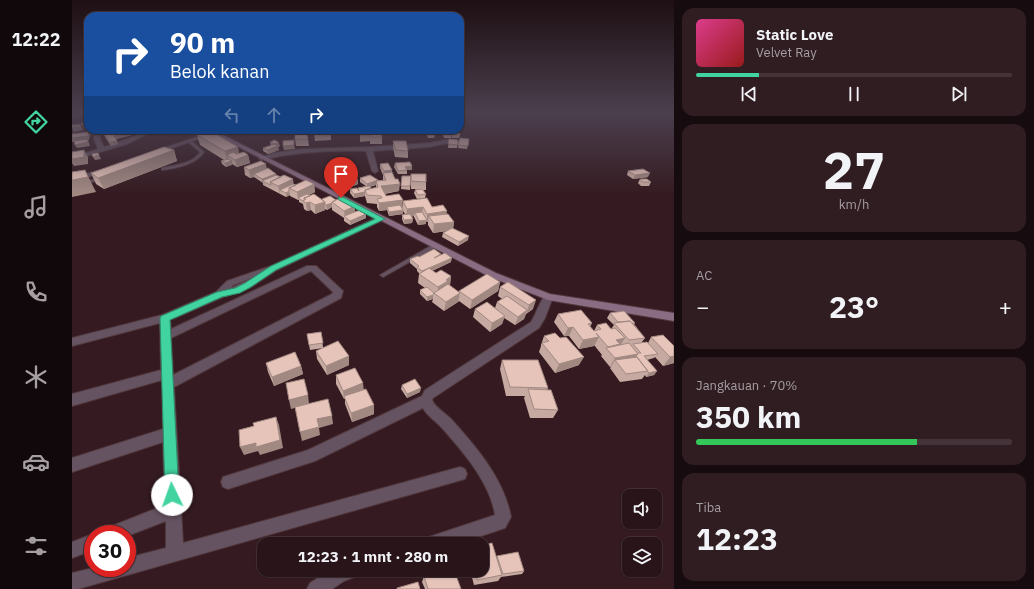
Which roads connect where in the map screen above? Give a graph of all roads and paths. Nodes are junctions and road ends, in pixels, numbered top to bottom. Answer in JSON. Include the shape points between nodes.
{"nodes":[{"id":1,"x":85,"y":139,"type":"edge"},
{"id":2,"x":100,"y":139,"type":"edge"},
{"id":3,"x":133,"y":139,"type":"edge"},
{"id":4,"x":192,"y":139,"type":"edge"},
{"id":5,"x":227,"y":139,"type":"edge"},
{"id":6,"x":189,"y":141,"type":"junction"},
{"id":7,"x":451,"y":141,"type":"edge"},
{"id":8,"x":78,"y":142,"type":"edge"},
{"id":9,"x":173,"y":146,"type":"junction"},
{"id":10,"x":369,"y":149,"type":"junction"},
{"id":11,"x":102,"y":150,"type":"junction"},
{"id":12,"x":148,"y":154,"type":"edge"},
{"id":13,"x":163,"y":155,"type":"edge"},
{"id":14,"x":75,"y":158,"type":"edge"},
{"id":15,"x":261,"y":158,"type":"junction"},
{"id":16,"x":114,"y":167,"type":"edge"},
{"id":17,"x":163,"y":169,"type":"dead end"},
{"id":18,"x":376,"y":171,"type":"dead end"},
{"id":19,"x":87,"y":176,"type":"junction"},
{"id":20,"x":106,"y":177,"type":"edge"},
{"id":21,"x":72,"y":179,"type":"edge"},
{"id":22,"x":72,"y":182,"type":"edge"},
{"id":23,"x":72,"y":187,"type":"edge"},
{"id":24,"x":381,"y":219,"type":"junction"},
{"id":25,"x":434,"y":246,"type":"junction"},
{"id":26,"x":383,"y":275,"type":"dead end"},
{"id":27,"x":548,"y":297,"type":"junction"},
{"id":28,"x":674,"y":317,"type":"edge"},
{"id":29,"x":165,"y":318,"type":"junction"},
{"id":30,"x":166,"y":336,"type":"junction"},
{"id":31,"x":72,"y":342,"type":"edge"},
{"id":32,"x":167,"y":379,"type":"junction"},
{"id":33,"x":72,"y":400,"type":"edge"},
{"id":34,"x":426,"y":400,"type":"junction"},
{"id":35,"x":170,"y":433,"type":"junction"},
{"id":36,"x":72,"y":465,"type":"edge"},
{"id":37,"x":460,"y":474,"type":"dead end"},
{"id":38,"x":228,"y":482,"type":"dead end"},
{"id":39,"x":173,"y":510,"type":"junction"},
{"id":40,"x":136,"y":525,"type":"edge"},
{"id":41,"x":453,"y":537,"type":"edge"},
{"id":42,"x":84,"y":545,"type":"edge"},
{"id":43,"x":72,"y":550,"type":"edge"},
{"id":44,"x":175,"y":554,"type":"junction"},
{"id":45,"x":136,"y":565,"type":"edge"},
{"id":46,"x":91,"y":577,"type":"edge"},
{"id":47,"x":334,"y":577,"type":"edge"},
{"id":48,"x":72,"y":582,"type":"edge"},
{"id":49,"x":316,"y":589,"type":"edge"}],
"edges":[{"from":1,"to":8,"type":"street"},
{"from":2,"to":11,"type":"street"},
{"from":3,"to":11,"type":"street"},
{"from":4,"to":6,"type":"street"},
{"from":5,"to":15,"type":"street"},
{"from":6,"to":9,"type":"street"},
{"from":6,"to":17,"type":"lane","via":[[202,152],[200,156]]},
{"from":7,"to":10,"type":"street"},
{"from":9,"to":12,"type":"street"},
{"from":9,"to":13,"type":"lane","via":[[170,152]]},
{"from":10,"to":15,"type":"street","via":[[295,151]]},
{"from":10,"to":18,"type":"street"},
{"from":11,"to":14,"type":"street"},
{"from":15,"to":24,"type":"street"},
{"from":16,"to":19,"type":"street"},
{"from":19,"to":21,"type":"street"},
{"from":19,"to":22,"type":"street"},
{"from":20,"to":23,"type":"lane"},
{"from":24,"to":25,"type":"street"},
{"from":24,"to":29,"type":"street","via":[[274,268],[248,285]]},
{"from":25,"to":26,"type":"lane"},
{"from":25,"to":27,"type":"street","via":[[493,275]]},
{"from":27,"to":28,"type":"street"},
{"from":27,"to":34,"type":"street","via":[[535,325],[429,394]]},
{"from":29,"to":30,"type":"street"},
{"from":29,"to":31,"type":"street"},
{"from":30,"to":32,"type":"street"},
{"from":30,"to":32,"type":"street","via":[[307,269],[313,268],[338,291],[337,296]]},
{"from":32,"to":33,"type":"street"},
{"from":32,"to":35,"type":"street"},
{"from":34,"to":38,"type":"street","via":[[310,456]]},
{"from":34,"to":41,"type":"street","via":[[428,408],[444,421],[479,464],[503,509],[504,517],[499,522]]},
{"from":35,"to":36,"type":"street"},
{"from":35,"to":39,"type":"street"},
{"from":37,"to":44,"type":"street"},
{"from":39,"to":40,"type":"street"},
{"from":39,"to":44,"type":"street"},
{"from":42,"to":43,"type":"street"},
{"from":44,"to":45,"type":"street"},
{"from":46,"to":48,"type":"street"},
{"from":47,"to":49,"type":"street"}]}
